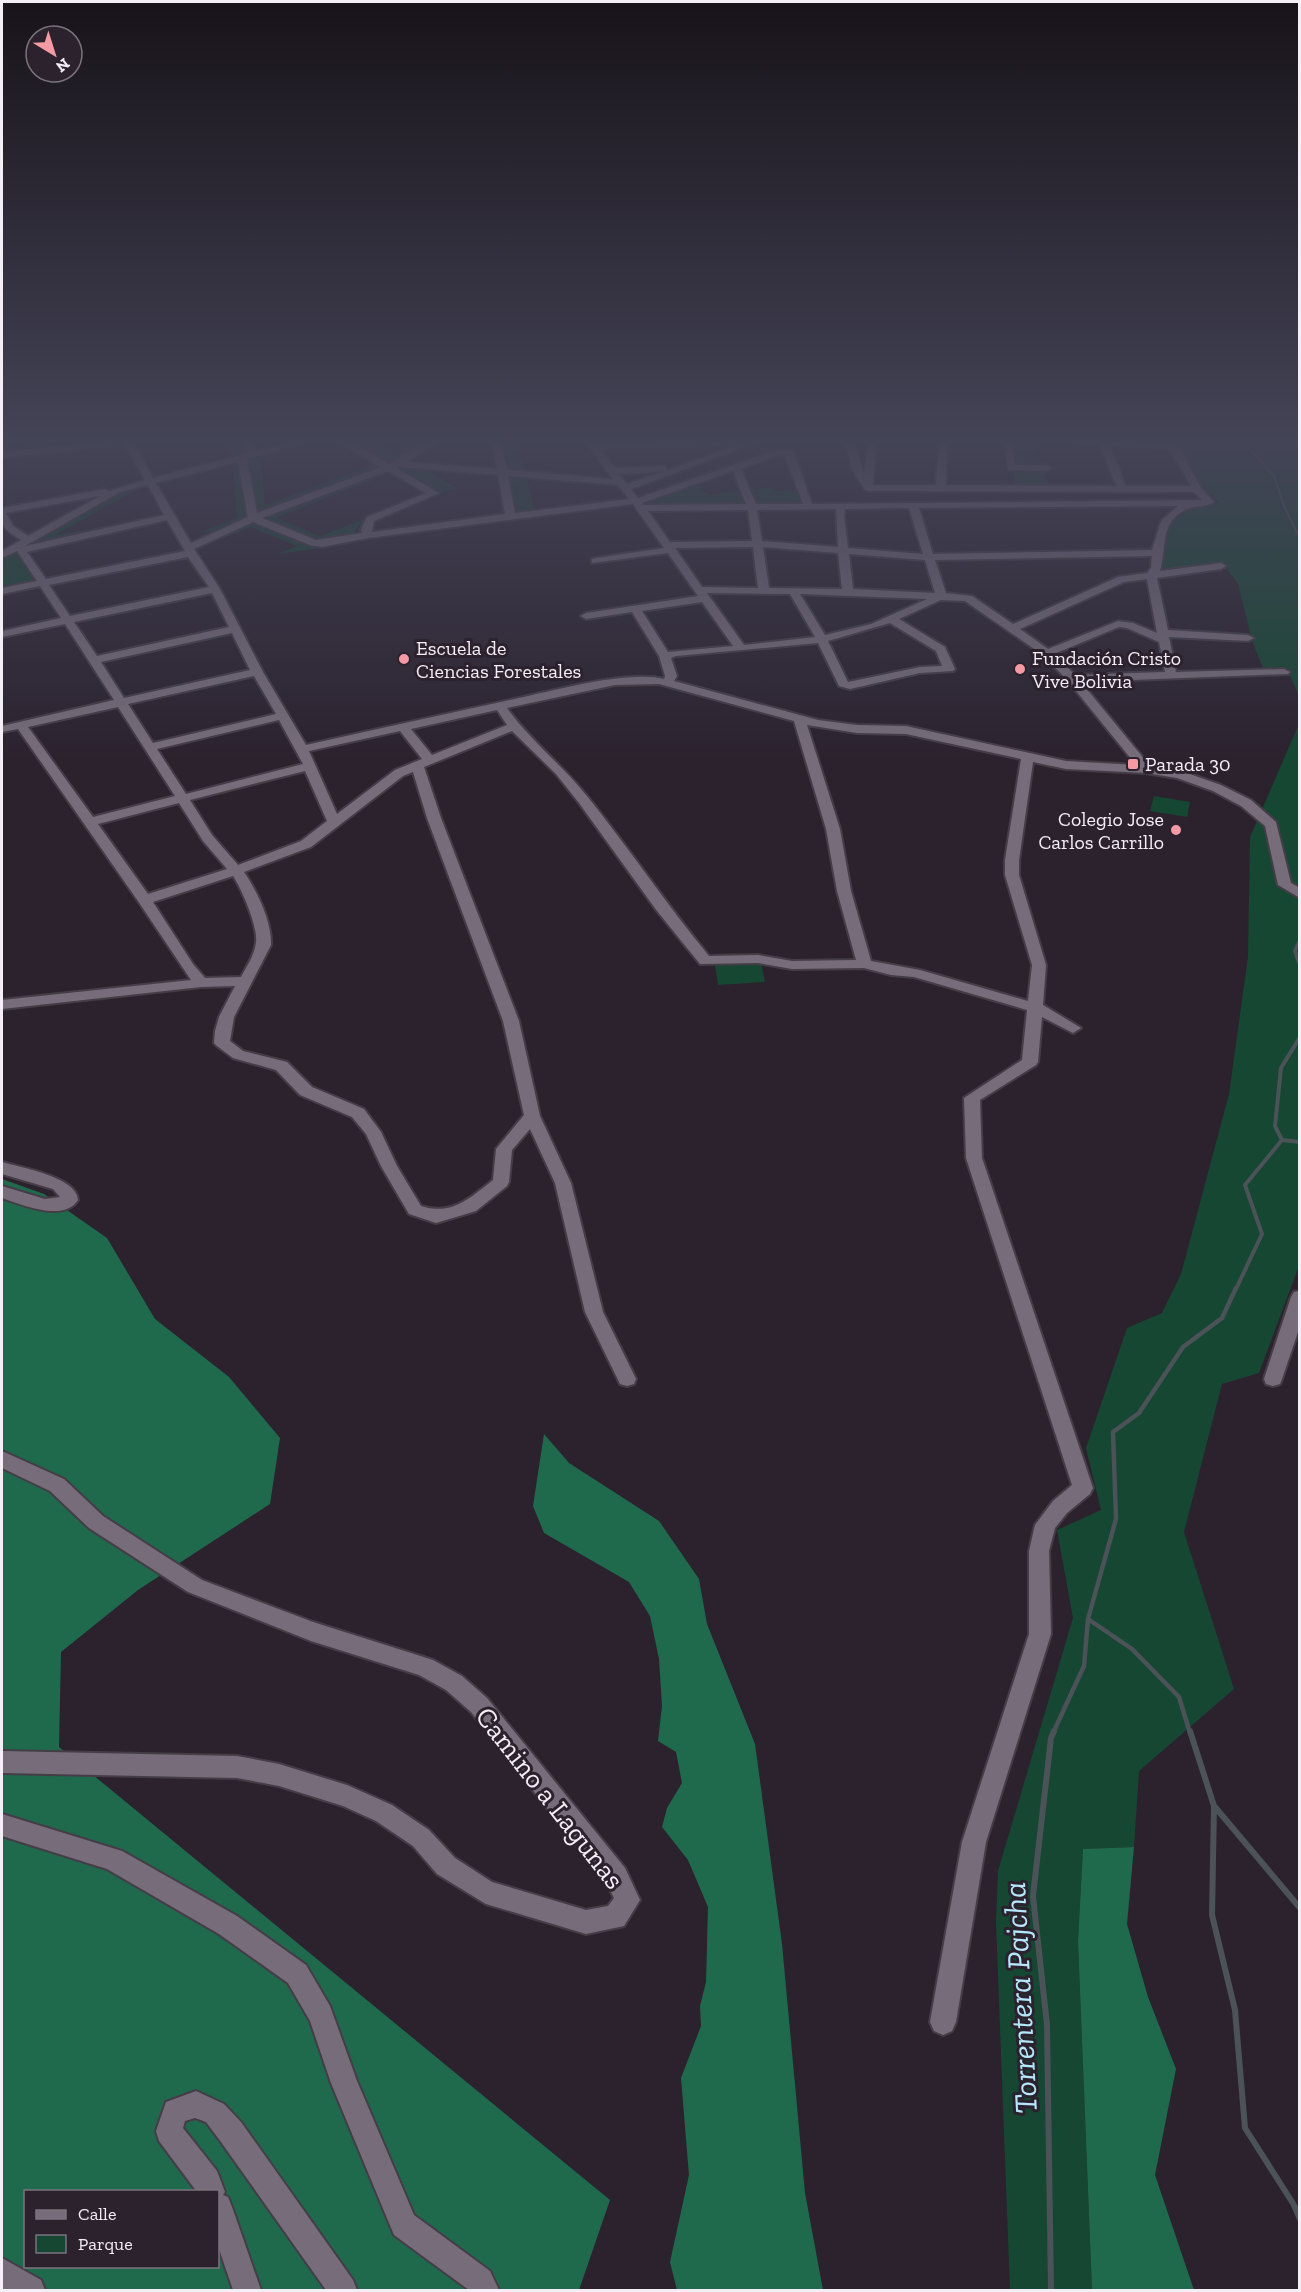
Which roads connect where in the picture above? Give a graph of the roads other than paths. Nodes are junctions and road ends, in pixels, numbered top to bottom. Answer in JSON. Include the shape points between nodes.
{"nodes":[{"id":1,"x":757,"y":544,"type":"edge"},
{"id":2,"x":28,"y":545,"type":"edge"},
{"id":3,"x":188,"y":545,"type":"edge"},
{"id":4,"x":199,"y":545,"type":"edge"},
{"id":5,"x":666,"y":545,"type":"edge"},
{"id":6,"x":736,"y":545,"type":"edge"},
{"id":7,"x":771,"y":545,"type":"edge"},
{"id":8,"x":843,"y":545,"type":"edge"},
{"id":9,"x":925,"y":545,"type":"edge"},
{"id":10,"x":1157,"y":545,"type":"edge"},
{"id":11,"x":13,"y":548,"type":"edge"},
{"id":12,"x":668,"y":548,"type":"junction"},
{"id":13,"x":190,"y":550,"type":"junction"},
{"id":14,"x":844,"y":550,"type":"junction"},
{"id":15,"x":1156,"y":553,"type":"junction"},
{"id":16,"x":928,"y":557,"type":"junction"},
{"id":17,"x":596,"y":561,"type":"dead end"},
{"id":18,"x":1221,"y":566,"type":"dead end"},
{"id":19,"x":1150,"y":574,"type":"junction"},
{"id":20,"x":43,"y":583,"type":"junction"},
{"id":21,"x":215,"y":589,"type":"junction"},
{"id":22,"x":2,"y":591,"type":"edge"},
{"id":23,"x":764,"y":591,"type":"junction"},
{"id":24,"x":793,"y":591,"type":"junction"},
{"id":25,"x":848,"y":592,"type":"junction"},
{"id":26,"x":703,"y":594,"type":"junction"},
{"id":27,"x":941,"y":595,"type":"junction"},
{"id":28,"x":635,"y":608,"type":"junction"},
{"id":29,"x":586,"y":616,"type":"dead end"},
{"id":30,"x":67,"y":620,"type":"junction"},
{"id":31,"x":893,"y":620,"type":"junction"},
{"id":32,"x":236,"y":629,"type":"junction"},
{"id":33,"x":1012,"y":629,"type":"junction"},
{"id":34,"x":2,"y":633,"type":"edge"},
{"id":35,"x":1164,"y":637,"type":"junction"},
{"id":36,"x":1248,"y":638,"type":"dead end"},
{"id":37,"x":822,"y":640,"type":"junction"},
{"id":38,"x":740,"y":647,"type":"junction"},
{"id":39,"x":1047,"y":653,"type":"junction"},
{"id":40,"x":666,"y":656,"type":"junction"},
{"id":41,"x":94,"y":660,"type":"junction"},
{"id":42,"x":257,"y":672,"type":"junction"},
{"id":43,"x":1284,"y":672,"type":"dead end"},
{"id":44,"x":1172,"y":675,"type":"junction"},
{"id":45,"x":1072,"y":679,"type":"junction"},
{"id":46,"x":667,"y":683,"type":"junction"},
{"id":47,"x":122,"y":702,"type":"junction"},
{"id":48,"x":499,"y":704,"type":"junction"},
{"id":49,"x":282,"y":716,"type":"junction"},
{"id":50,"x":799,"y":719,"type":"junction"},
{"id":51,"x":21,"y":724,"type":"junction"},
{"id":52,"x":402,"y":726,"type":"junction"},
{"id":53,"x":514,"y":726,"type":"junction"},
{"id":54,"x":2,"y":729,"type":"edge"},
{"id":55,"x":152,"y":747,"type":"junction"},
{"id":56,"x":302,"y":749,"type":"junction"},
{"id":57,"x":1028,"y":756,"type":"junction"},
{"id":58,"x":423,"y":763,"type":"junction"},
{"id":59,"x":311,"y":766,"type":"junction"},
{"id":60,"x":1146,"y":769,"type":"junction"},
{"id":61,"x":183,"y":799,"type":"junction"},
{"id":62,"x":89,"y":822,"type":"junction"},
{"id":63,"x":335,"y":824,"type":"junction"},
{"id":64,"x":235,"y":871,"type":"junction"},
{"id":65,"x":1298,"y":893,"type":"edge"},
{"id":66,"x":145,"y":900,"type":"junction"},
{"id":67,"x":864,"y":964,"type":"junction"},
{"id":68,"x":244,"y":981,"type":"junction"},
{"id":69,"x":201,"y":983,"type":"junction"},
{"id":70,"x":2,"y":1005,"type":"edge"},
{"id":71,"x":1037,"y":1008,"type":"junction"},
{"id":72,"x":1073,"y":1028,"type":"dead end"},
{"id":73,"x":532,"y":1116,"type":"junction"},
{"id":74,"x":2,"y":1168,"type":"edge"},
{"id":75,"x":2,"y":1192,"type":"edge"},
{"id":76,"x":1299,"y":1297,"type":"edge"},
{"id":77,"x":627,"y":1379,"type":"dead end"},
{"id":78,"x":1273,"y":1379,"type":"dead end"},
{"id":79,"x":2,"y":1459,"type":"edge"},
{"id":80,"x":2,"y":1762,"type":"edge"},
{"id":81,"x":2,"y":1825,"type":"edge"},
{"id":82,"x":943,"y":2022,"type":"dead end"},
{"id":83,"x":210,"y":2190,"type":"edge"},
{"id":84,"x":219,"y":2210,"type":"edge"},
{"id":85,"x":2,"y":2272,"type":"edge"},
{"id":86,"x":31,"y":2290,"type":"edge"},
{"id":87,"x":247,"y":2290,"type":"edge"},
{"id":88,"x":343,"y":2290,"type":"edge"},
{"id":89,"x":485,"y":2290,"type":"edge"}],
"edges":[{"from":1,"to":23,"type":"street"},
{"from":2,"to":11,"type":"street"},
{"from":3,"to":13,"type":"street"},
{"from":4,"to":13,"type":"street"},
{"from":5,"to":12,"type":"street"},
{"from":6,"to":12,"type":"street"},
{"from":7,"to":14,"type":"street"},
{"from":8,"to":14,"type":"street"},
{"from":9,"to":16,"type":"street"},
{"from":10,"to":15,"type":"street"},
{"from":11,"to":20,"type":"street"},
{"from":12,"to":17,"type":"street"},
{"from":12,"to":26,"type":"street"},
{"from":13,"to":20,"type":"street"},
{"from":13,"to":21,"type":"street"},
{"from":14,"to":16,"type":"street"},
{"from":14,"to":25,"type":"street"},
{"from":15,"to":16,"type":"street"},
{"from":15,"to":19,"type":"street","via":[[1156,569]]},
{"from":16,"to":27,"type":"street"},
{"from":18,"to":19,"type":"street"},
{"from":19,"to":33,"type":"street","via":[[1122,579]]},
{"from":19,"to":35,"type":"street"},
{"from":20,"to":22,"type":"street"},
{"from":20,"to":30,"type":"street"},
{"from":21,"to":30,"type":"street"},
{"from":21,"to":32,"type":"street"},
{"from":23,"to":24,"type":"street"},
{"from":23,"to":26,"type":"street"},
{"from":24,"to":25,"type":"street"},
{"from":24,"to":37,"type":"street"},
{"from":25,"to":27,"type":"street"},
{"from":26,"to":28,"type":"street"},
{"from":26,"to":38,"type":"street"},
{"from":27,"to":31,"type":"street"},
{"from":27,"to":33,"type":"street","via":[[968,598]]},
{"from":28,"to":29,"type":"street"},
{"from":28,"to":40,"type":"street"},
{"from":30,"to":34,"type":"street"},
{"from":30,"to":41,"type":"street"},
{"from":31,"to":37,"type":"street"},
{"from":31,"to":37,"type":"street","via":[[941,650],[949,669],[920,670],[850,686],[843,684]]},
{"from":32,"to":41,"type":"street"},
{"from":32,"to":42,"type":"street"},
{"from":33,"to":39,"type":"street"},
{"from":35,"to":36,"type":"street"},
{"from":35,"to":39,"type":"street","via":[[1118,624]]},
{"from":35,"to":44,"type":"street"},
{"from":37,"to":38,"type":"street"},
{"from":38,"to":40,"type":"street"},
{"from":39,"to":45,"type":"street"},
{"from":40,"to":46,"type":"street","via":[[671,676]]},
{"from":41,"to":47,"type":"street"},
{"from":42,"to":47,"type":"street"},
{"from":42,"to":49,"type":"street"},
{"from":43,"to":44,"type":"street"},
{"from":44,"to":45,"type":"street"},
{"from":45,"to":60,"type":"street"},
{"from":46,"to":48,"type":"street","via":[[615,682]]},
{"from":46,"to":50,"type":"street"},
{"from":47,"to":51,"type":"street"},
{"from":47,"to":55,"type":"street"},
{"from":48,"to":52,"type":"street"},
{"from":48,"to":53,"type":"street"},
{"from":49,"to":55,"type":"street"},
{"from":49,"to":56,"type":"street"},
{"from":50,"to":57,"type":"street","via":[[857,729],[906,730]]},
{"from":50,"to":67,"type":"street","via":[[833,829],[844,891]]},
{"from":51,"to":54,"type":"street"},
{"from":51,"to":62,"type":"street"},
{"from":52,"to":56,"type":"street"},
{"from":52,"to":58,"type":"street"},
{"from":53,"to":58,"type":"street"},
{"from":53,"to":67,"type":"street","via":[[584,800],[705,961]]},
{"from":55,"to":61,"type":"street"},
{"from":56,"to":59,"type":"street"},
{"from":57,"to":60,"type":"street","via":[[1066,765]]},
{"from":57,"to":71,"type":"street","via":[[1012,875],[1039,965]]},
{"from":58,"to":63,"type":"street","via":[[386,781]]},
{"from":58,"to":73,"type":"street","via":[[434,818],[511,1021]]},
{"from":59,"to":61,"type":"street"},
{"from":59,"to":63,"type":"street"},
{"from":60,"to":65,"type":"street","via":[[1180,775],[1246,803],[1271,825],[1285,885]]},
{"from":61,"to":62,"type":"street"},
{"from":61,"to":64,"type":"street","via":[[214,850]]},
{"from":62,"to":66,"type":"street"},
{"from":63,"to":64,"type":"street","via":[[306,844]]},
{"from":64,"to":66,"type":"street"},
{"from":64,"to":68,"type":"street","via":[[244,883],[265,939],[260,956]]},
{"from":66,"to":69,"type":"street"},
{"from":67,"to":71,"type":"street","via":[[915,973]]},
{"from":68,"to":69,"type":"street"},
{"from":68,"to":73,"type":"street","via":[[220,1032],[222,1043],[238,1055],[281,1066],[306,1091],[358,1113],[373,1132],[415,1209],[436,1217],[470,1207],[501,1182],[504,1149]]},
{"from":69,"to":70,"type":"street"},
{"from":71,"to":72,"type":"street"},
{"from":71,"to":82,"type":"street","via":[[1030,1062],[972,1098],[974,1158],[1083,1488],[1045,1525],[1039,1551],[1040,1634],[974,1842]]},
{"from":73,"to":77,"type":"street","via":[[562,1184],[594,1312]]},
{"from":74,"to":75,"type":"street","via":[[59,1185],[69,1193],[69,1200],[59,1206],[46,1206]]},
{"from":76,"to":78,"type":"street"},
{"from":79,"to":80,"type":"street","name":"Camino a Lagunas","via":[[57,1485],[96,1522],[195,1586],[311,1631],[425,1667],[454,1683],[478,1705],[567,1814],[616,1876],[628,1900],[615,1917],[586,1922],[486,1892],[446,1866],[421,1838],[384,1813],[347,1796],[279,1775],[237,1767]]},
{"from":81,"to":89,"type":"street","via":[[113,1859],[228,1925],[297,1974],[321,2014],[344,2083],[404,2225],[480,2281]]},
{"from":83,"to":88,"type":"street","via":[[169,2131],[175,2111],[196,2104],[215,2113],[231,2132]]},
{"from":84,"to":87,"type":"street"},
{"from":85,"to":86,"type":"street"}]}
